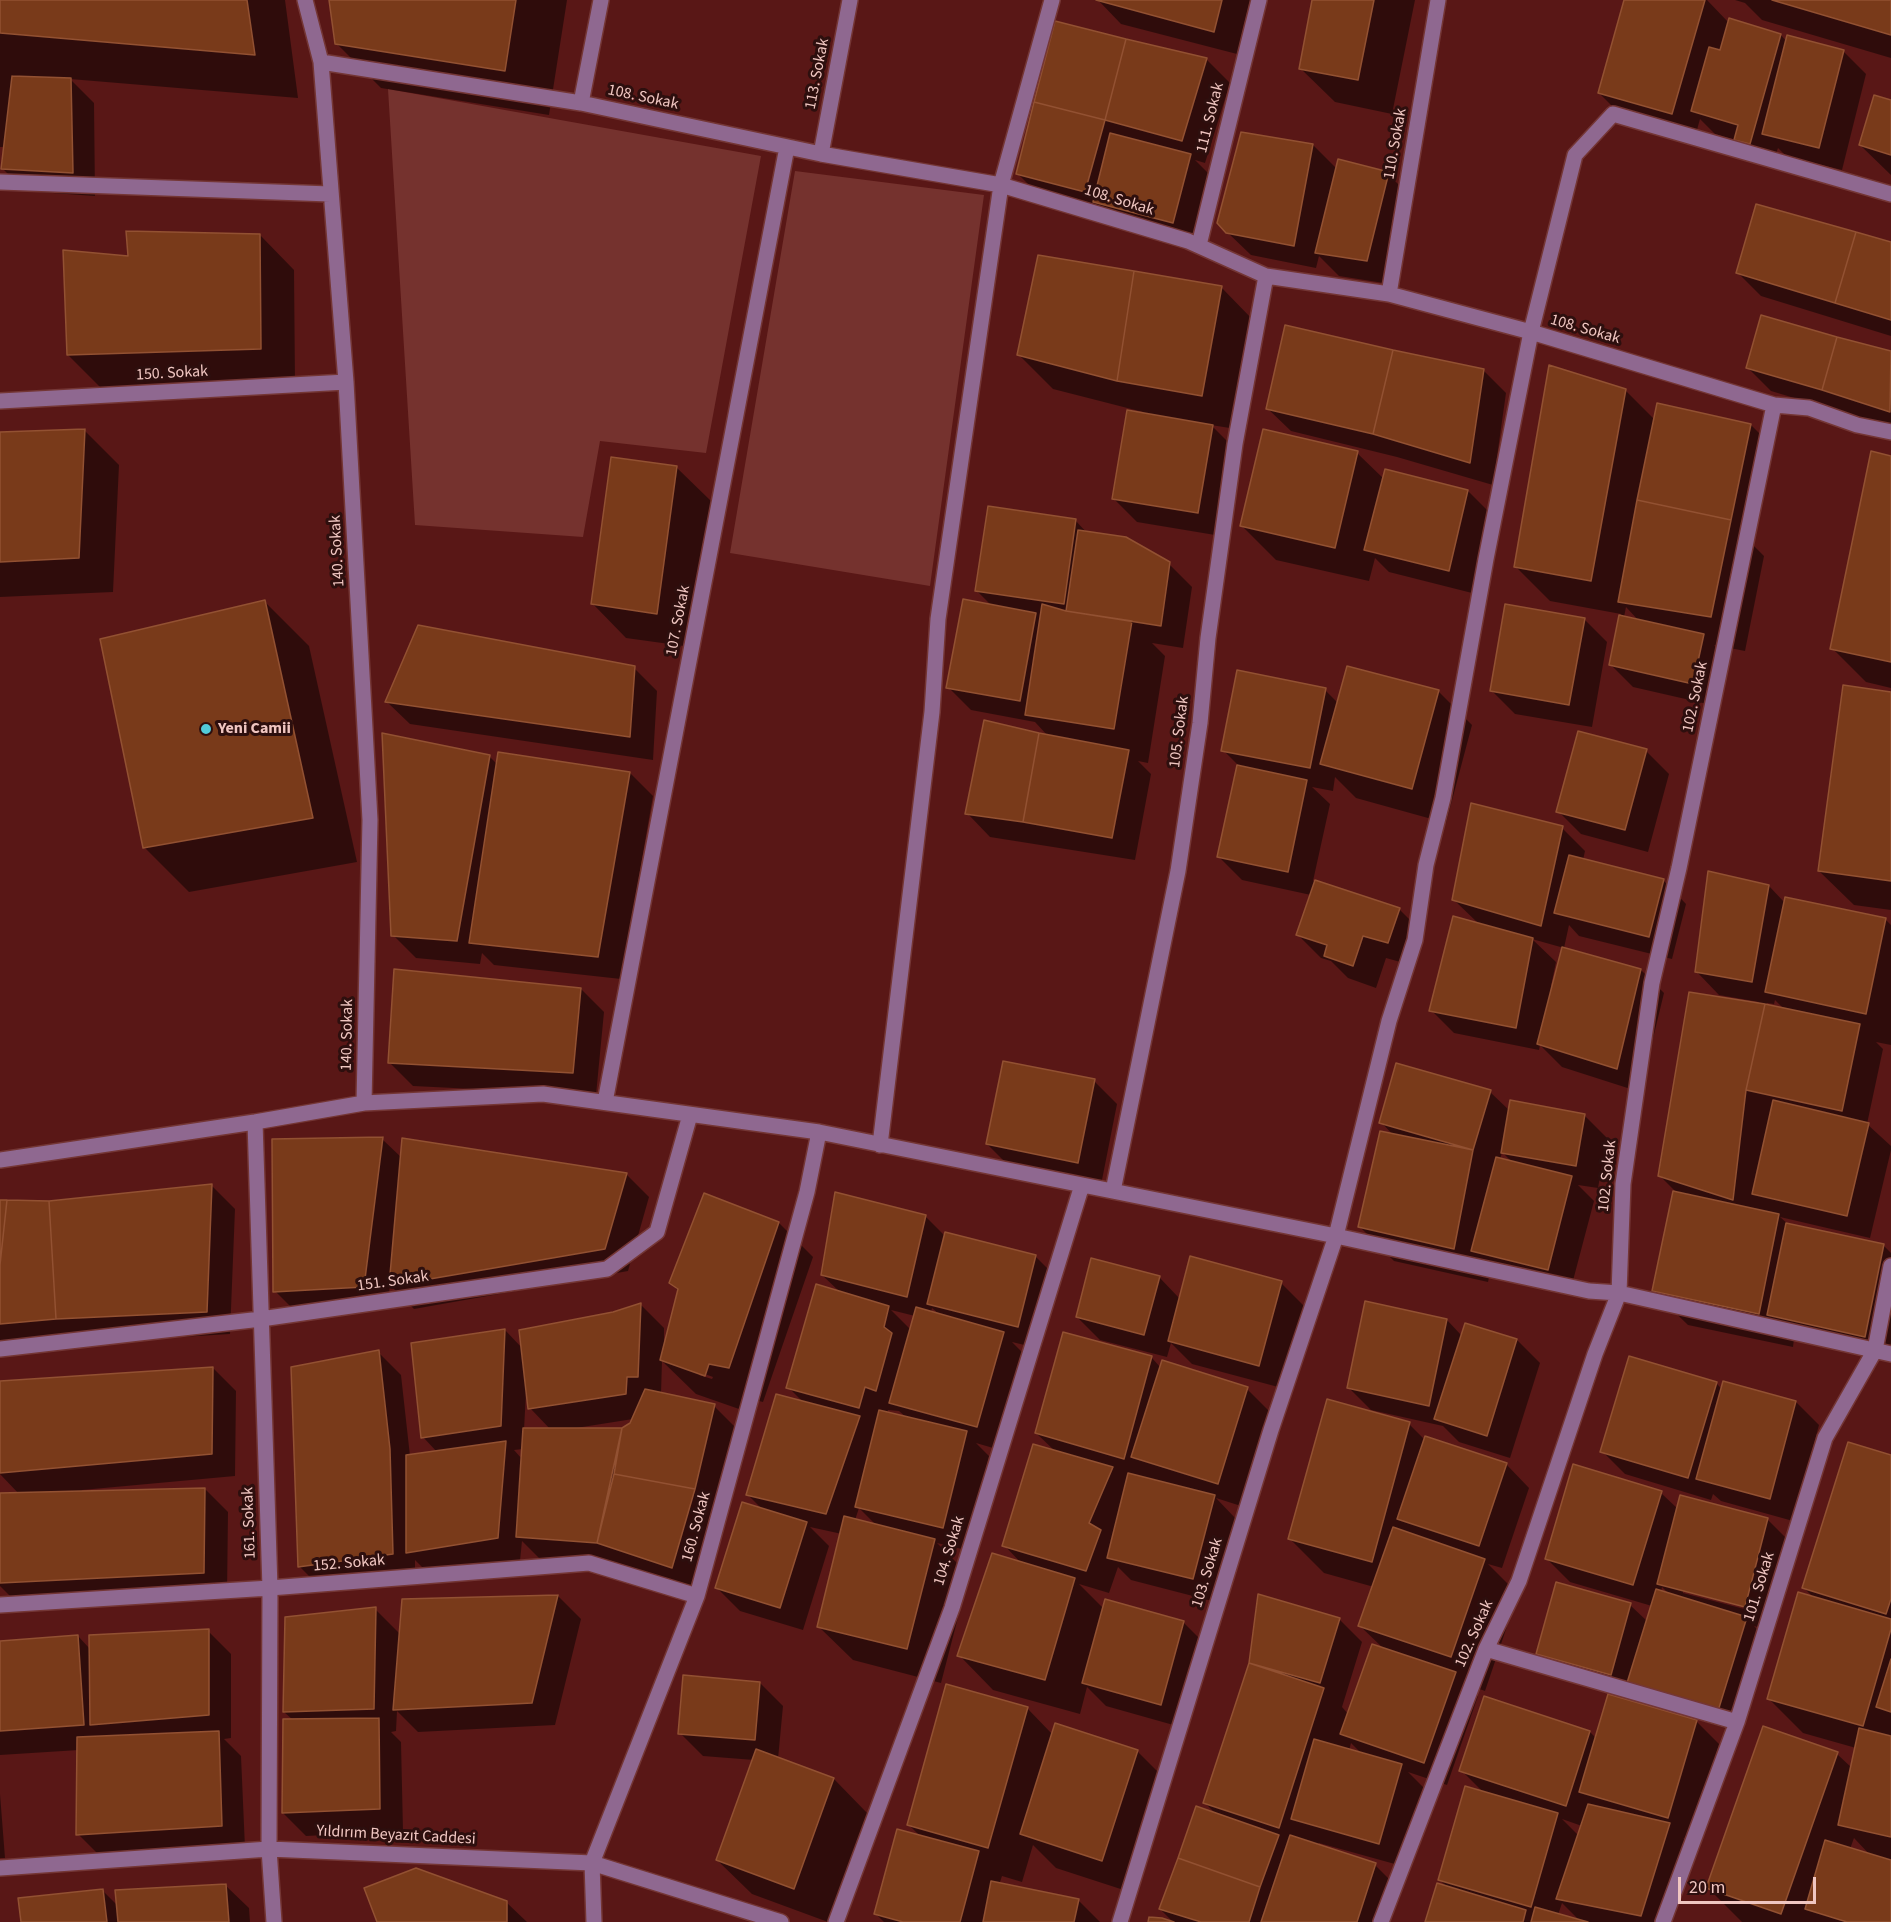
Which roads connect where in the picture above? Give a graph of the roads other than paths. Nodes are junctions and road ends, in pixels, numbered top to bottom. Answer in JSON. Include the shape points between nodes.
{"nodes":[{"id":1,"x":304,"y":0,"type":"edge"},
{"id":2,"x":601,"y":0,"type":"edge"},
{"id":3,"x":850,"y":0,"type":"edge"},
{"id":4,"x":1052,"y":0,"type":"edge"},
{"id":5,"x":1259,"y":0,"type":"edge"},
{"id":6,"x":1438,"y":0,"type":"edge"},
{"id":7,"x":321,"y":62,"type":"junction"},
{"id":8,"x":581,"y":103,"type":"junction"},
{"id":9,"x":788,"y":147,"type":"junction"},
{"id":10,"x":821,"y":154,"type":"junction"},
{"id":11,"x":0,"y":182,"type":"edge"},
{"id":12,"x":1001,"y":185,"type":"junction"},
{"id":13,"x":330,"y":194,"type":"junction"},
{"id":14,"x":1891,"y":194,"type":"edge"},
{"id":15,"x":1199,"y":245,"type":"junction"},
{"id":16,"x":1266,"y":276,"type":"junction"},
{"id":17,"x":1389,"y":294,"type":"junction"},
{"id":18,"x":1531,"y":332,"type":"junction"},
{"id":19,"x":346,"y":382,"type":"junction"},
{"id":20,"x":0,"y":401,"type":"edge"},
{"id":21,"x":1774,"y":405,"type":"junction"},
{"id":22,"x":1891,"y":432,"type":"edge"},
{"id":23,"x":605,"y":1102,"type":"junction"},
{"id":24,"x":364,"y":1103,"type":"junction"},
{"id":25,"x":690,"y":1115,"type":"junction"},
{"id":26,"x":255,"y":1122,"type":"junction"},
{"id":27,"x":819,"y":1132,"type":"junction"},
{"id":28,"x":880,"y":1145,"type":"junction"},
{"id":29,"x":0,"y":1160,"type":"edge"},
{"id":30,"x":1082,"y":1185,"type":"junction"},
{"id":31,"x":1113,"y":1191,"type":"junction"},
{"id":32,"x":1336,"y":1236,"type":"junction"},
{"id":33,"x":1891,"y":1266,"type":"edge"},
{"id":34,"x":1618,"y":1293,"type":"junction"},
{"id":35,"x":261,"y":1319,"type":"junction"},
{"id":36,"x":0,"y":1349,"type":"edge"},
{"id":37,"x":1875,"y":1350,"type":"junction"},
{"id":38,"x":1891,"y":1354,"type":"edge"},
{"id":39,"x":270,"y":1588,"type":"junction"},
{"id":40,"x":697,"y":1596,"type":"junction"},
{"id":41,"x":0,"y":1605,"type":"edge"},
{"id":42,"x":1486,"y":1649,"type":"junction"},
{"id":43,"x":1737,"y":1722,"type":"junction"},
{"id":44,"x":269,"y":1849,"type":"junction"},
{"id":45,"x":592,"y":1863,"type":"junction"},
{"id":46,"x":0,"y":1868,"type":"edge"},
{"id":47,"x":274,"y":1922,"type":"edge"},
{"id":48,"x":594,"y":1922,"type":"edge"},
{"id":49,"x":781,"y":1922,"type":"edge"},
{"id":50,"x":836,"y":1922,"type":"edge"},
{"id":51,"x":1120,"y":1922,"type":"edge"},
{"id":52,"x":1381,"y":1922,"type":"edge"},
{"id":53,"x":1663,"y":1922,"type":"edge"}],
"edges":[{"from":1,"to":7,"type":"street","name":"140. Sokak"},
{"from":2,"to":8,"type":"street"},
{"from":3,"to":10,"type":"street","name":"113. Sokak"},
{"from":4,"to":12,"type":"street"},
{"from":5,"to":15,"type":"street","name":"111. Sokak"},
{"from":6,"to":17,"type":"street","name":"110. Sokak"},
{"from":7,"to":8,"type":"street","name":"108. Sokak"},
{"from":7,"to":13,"type":"street","name":"140. Sokak"},
{"from":8,"to":9,"type":"street","name":"108. Sokak"},
{"from":9,"to":10,"type":"street","name":"108. Sokak"},
{"from":9,"to":23,"type":"street","name":"107. Sokak"},
{"from":10,"to":12,"type":"street","name":"108. Sokak"},
{"from":11,"to":13,"type":"street"},
{"from":12,"to":15,"type":"street","name":"108. Sokak"},
{"from":12,"to":28,"type":"street","via":[[938,619],[932,712]]},
{"from":13,"to":19,"type":"street","name":"140. Sokak"},
{"from":14,"to":18,"type":"street","name":"103. Sokak","via":[[1613,114],[1575,154]]},
{"from":15,"to":16,"type":"street","name":"108. Sokak"},
{"from":16,"to":17,"type":"street","name":"108. Sokak"},
{"from":16,"to":31,"type":"street","name":"105. Sokak","via":[[1235,444],[1178,871]]},
{"from":17,"to":18,"type":"street","name":"108. Sokak"},
{"from":18,"to":21,"type":"street","name":"108. Sokak"},
{"from":18,"to":32,"type":"street","name":"103. Sokak","via":[[1443,798],[1426,865],[1415,939],[1389,1021]]},
{"from":19,"to":20,"type":"street","name":"150. Sokak"},
{"from":19,"to":24,"type":"street","name":"140. Sokak","via":[[370,820]]},
{"from":21,"to":22,"type":"street","name":"108. Sokak","via":[[1809,408]]},
{"from":21,"to":34,"type":"street","name":"102. Sokak","via":[[1652,983],[1623,1184]]},
{"from":23,"to":24,"type":"street","via":[[543,1094]]},
{"from":23,"to":25,"type":"street"},
{"from":24,"to":26,"type":"street"},
{"from":25,"to":27,"type":"street"},
{"from":25,"to":35,"type":"street","name":"151. Sokak","via":[[657,1232],[607,1269]]},
{"from":26,"to":29,"type":"street"},
{"from":26,"to":35,"type":"street","name":"161. Sokak"},
{"from":27,"to":28,"type":"street"},
{"from":27,"to":40,"type":"street","name":"160. Sokak","via":[[807,1192]]},
{"from":28,"to":30,"type":"street"},
{"from":30,"to":31,"type":"street"},
{"from":30,"to":50,"type":"street","name":"104. Sokak","via":[[952,1608]]},
{"from":31,"to":32,"type":"street"},
{"from":32,"to":34,"type":"street","via":[[1589,1291]]},
{"from":32,"to":51,"type":"street","name":"103. Sokak","via":[[1271,1430]]},
{"from":33,"to":37,"type":"street","name":"101. Sokak"},
{"from":34,"to":37,"type":"street"},
{"from":34,"to":42,"type":"street","name":"102. Sokak","via":[[1519,1581]]},
{"from":35,"to":36,"type":"street","name":"151. Sokak"},
{"from":35,"to":39,"type":"street","name":"161. Sokak"},
{"from":37,"to":38,"type":"street"},
{"from":37,"to":43,"type":"street","name":"101. Sokak","via":[[1825,1438]]},
{"from":39,"to":40,"type":"street","name":"152. Sokak","via":[[589,1563]]},
{"from":39,"to":41,"type":"street","name":"152. Sokak"},
{"from":39,"to":44,"type":"street","name":"161. Sokak"},
{"from":40,"to":45,"type":"street","name":"160. Sokak"},
{"from":42,"to":43,"type":"street"},
{"from":42,"to":52,"type":"street","name":"102. Sokak"},
{"from":43,"to":53,"type":"street","name":"101. Sokak"},
{"from":44,"to":45,"type":"street","name":"Yıldırım Beyazıt Caddesi"},
{"from":44,"to":46,"type":"street","name":"Yıldırım Beyazıt Caddesi"},
{"from":44,"to":47,"type":"street","name":"161. Sokak"},
{"from":45,"to":48,"type":"street","name":"160. Sokak"},
{"from":45,"to":49,"type":"street","name":"Yıldırım Beyazıt Caddesi"}]}
